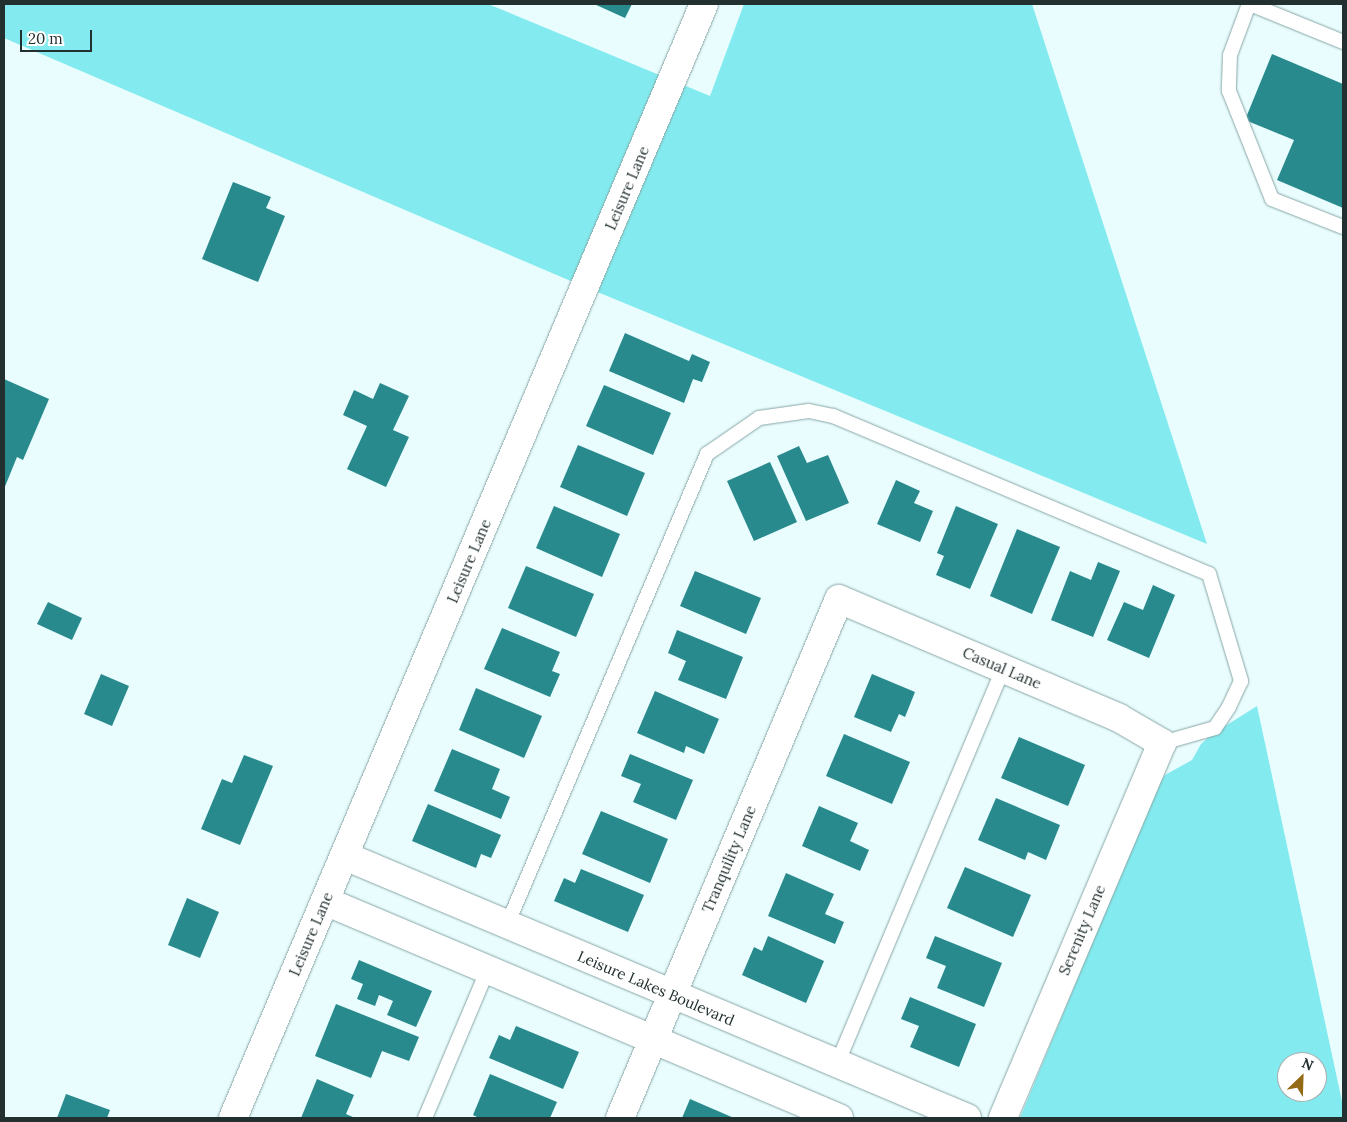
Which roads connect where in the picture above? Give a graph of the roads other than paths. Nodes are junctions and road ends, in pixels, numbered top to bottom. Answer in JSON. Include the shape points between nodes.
{"nodes":[{"id":1,"x":704,"y":4,"type":"edge"},
{"id":2,"x":1250,"y":4,"type":"edge"},
{"id":3,"x":1343,"y":42,"type":"edge"},
{"id":4,"x":1343,"y":227,"type":"edge"},
{"id":5,"x":839,"y":599,"type":"joint"},
{"id":6,"x":1003,"y":669,"type":"junction"},
{"id":7,"x":1162,"y":743,"type":"junction"},
{"id":8,"x":345,"y":856,"type":"junction"},
{"id":9,"x":325,"y":901,"type":"junction"},
{"id":10,"x":507,"y":925,"type":"junction"},
{"id":11,"x":488,"y":970,"type":"junction"},
{"id":12,"x":672,"y":994,"type":"junction"},
{"id":13,"x":653,"y":1039,"type":"junction"},
{"id":14,"x":837,"y":1064,"type":"junction"},
{"id":15,"x":823,"y":1115,"type":"edge"},
{"id":16,"x":233,"y":1118,"type":"edge"},
{"id":17,"x":424,"y":1118,"type":"edge"},
{"id":18,"x":620,"y":1118,"type":"edge"},
{"id":19,"x":967,"y":1118,"type":"edge"},
{"id":20,"x":1003,"y":1118,"type":"edge"}],
"edges":[{"from":1,"to":8,"type":"street","name":"Leisure Lane"},
{"from":2,"to":3,"type":"lane"},
{"from":2,"to":4,"type":"lane","via":[[1230,55],[1229,91],[1272,199]]},
{"from":5,"to":6,"type":"street","name":"Casual Lane"},
{"from":5,"to":12,"type":"street","name":"Tranquility Lane"},
{"from":6,"to":7,"type":"street","name":"Casual Lane","via":[[1119,718]]},
{"from":6,"to":14,"type":"lane"},
{"from":7,"to":10,"type":"lane","via":[[1215,728],[1229,708],[1241,680],[1208,574],[833,416],[809,411],[759,418],[707,454]]},
{"from":7,"to":20,"type":"street","name":"Serenity Lane"},
{"from":8,"to":9,"type":"street","name":"Leisure Lane"},
{"from":8,"to":10,"type":"street","name":"Leisure Lakes Boulevard"},
{"from":9,"to":11,"type":"street"},
{"from":9,"to":16,"type":"street","name":"Leisure Lane"},
{"from":10,"to":12,"type":"street","name":"Leisure Lakes Boulevard"},
{"from":11,"to":13,"type":"street"},
{"from":11,"to":17,"type":"lane"},
{"from":12,"to":13,"type":"street","name":"Tranquility Lane"},
{"from":12,"to":14,"type":"street","name":"Leisure Lakes Boulevard"},
{"from":13,"to":15,"type":"street"},
{"from":13,"to":18,"type":"street","name":"Tranquility Lane"},
{"from":14,"to":19,"type":"street","name":"Leisure Lakes Boulevard"}]}
